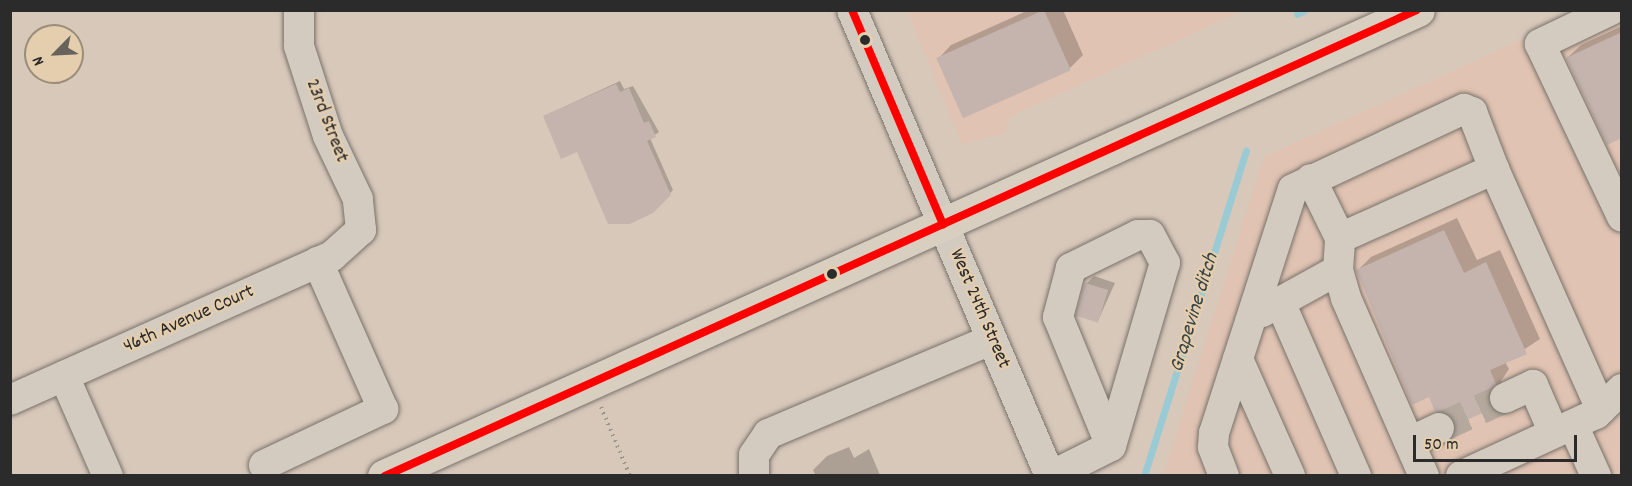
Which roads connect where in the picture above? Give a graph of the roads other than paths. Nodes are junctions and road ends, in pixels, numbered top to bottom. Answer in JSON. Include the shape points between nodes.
{"nodes":[{"id":1,"x":299,"y":10,"type":"edge"},
{"id":2,"x":852,"y":10,"type":"edge"},
{"id":3,"x":1418,"y":10,"type":"edge"},
{"id":4,"x":1611,"y":10,"type":"edge"},
{"id":5,"x":1622,"y":26,"type":"edge"},
{"id":6,"x":1547,"y":59,"type":"junction"},
{"id":7,"x":1494,"y":169,"type":"junction"},
{"id":8,"x":1311,"y":179,"type":"junction"},
{"id":9,"x":1613,"y":180,"type":"edge"},
{"id":10,"x":1622,"y":217,"type":"edge"},
{"id":11,"x":943,"y":224,"type":"junction"},
{"id":12,"x":361,"y":230,"type":"joint"},
{"id":13,"x":1340,"y":238,"type":"junction"},
{"id":14,"x":318,"y":262,"type":"junction"},
{"id":15,"x":1338,"y":270,"type":"junction"},
{"id":16,"x":1280,"y":302,"type":"junction"},
{"id":17,"x":1251,"y":318,"type":"junction"},
{"id":18,"x":992,"y":340,"type":"junction"},
{"id":19,"x":1238,"y":359,"type":"junction"},
{"id":20,"x":64,"y":376,"type":"junction"},
{"id":21,"x":1622,"y":388,"type":"edge"},
{"id":22,"x":1505,"y":398,"type":"tunnel mouth"},
{"id":23,"x":10,"y":400,"type":"edge"},
{"id":24,"x":1601,"y":409,"type":"junction"},
{"id":25,"x":1439,"y":428,"type":"tunnel mouth"},
{"id":26,"x":1564,"y":429,"type":"junction"},
{"id":27,"x":1408,"y":442,"type":"junction"},
{"id":28,"x":1111,"y":446,"type":"junction"},
{"id":29,"x":264,"y":465,"type":"dead end"},
{"id":30,"x":108,"y":476,"type":"edge"},
{"id":31,"x":384,"y":476,"type":"edge"},
{"id":32,"x":754,"y":476,"type":"edge"},
{"id":33,"x":1051,"y":476,"type":"edge"},
{"id":34,"x":1224,"y":476,"type":"edge"},
{"id":35,"x":1290,"y":476,"type":"edge"},
{"id":36,"x":1356,"y":476,"type":"edge"},
{"id":37,"x":1424,"y":476,"type":"edge"},
{"id":38,"x":1461,"y":476,"type":"edge"},
{"id":39,"x":1596,"y":476,"type":"edge"}],
"edges":[{"from":1,"to":12,"type":"street","name":"23rd Street","via":[[299,46],[328,136],[358,199]]},
{"from":2,"to":11,"type":"street","name":"West 24th Street"},
{"from":3,"to":11,"type":"main road"},
{"from":4,"to":6,"type":"street","via":[[1540,44]]},
{"from":5,"to":6,"type":"street"},
{"from":6,"to":9,"type":"street","via":[[1591,157]]},
{"from":7,"to":8,"type":"street","via":[[1472,112],[1464,109]]},
{"from":7,"to":13,"type":"street"},
{"from":7,"to":24,"type":"street"},
{"from":8,"to":13,"type":"street"},
{"from":8,"to":17,"type":"street","via":[[1293,189]]},
{"from":9,"to":10,"type":"street"},
{"from":11,"to":18,"type":"street","name":"West 24th Street"},
{"from":11,"to":31,"type":"main road"},
{"from":12,"to":14,"type":"street","name":"46th Avenue Court"},
{"from":13,"to":15,"type":"street"},
{"from":14,"to":20,"type":"street","name":"46th Avenue Court"},
{"from":14,"to":29,"type":"street","via":[[383,410]]},
{"from":15,"to":16,"type":"street"},
{"from":15,"to":27,"type":"street"},
{"from":16,"to":17,"type":"street"},
{"from":16,"to":36,"type":"street"},
{"from":17,"to":19,"type":"street"},
{"from":18,"to":32,"type":"street","via":[[768,434],[754,455]]},
{"from":18,"to":33,"type":"street","name":"West 24th Street"},
{"from":19,"to":34,"type":"street","via":[[1214,433]]},
{"from":19,"to":35,"type":"street"},
{"from":20,"to":23,"type":"street","name":"46th Avenue Court"},
{"from":20,"to":30,"type":"street"},
{"from":21,"to":24,"type":"street"},
{"from":22,"to":26,"type":"street","via":[[1533,385]]},
{"from":24,"to":26,"type":"street"},
{"from":25,"to":27,"type":"street"},
{"from":26,"to":38,"type":"street"},
{"from":26,"to":39,"type":"street"},
{"from":27,"to":37,"type":"street"},
{"from":28,"to":28,"type":"street","via":[[1165,263],[1160,246],[1150,235],[1137,235],[1076,264],[1058,317]]},
{"from":28,"to":33,"type":"street"}]}
